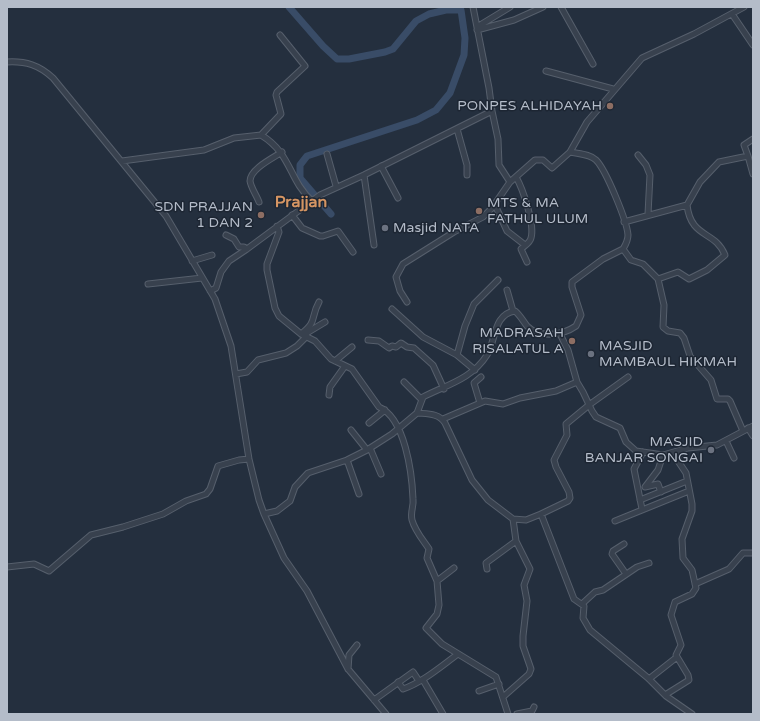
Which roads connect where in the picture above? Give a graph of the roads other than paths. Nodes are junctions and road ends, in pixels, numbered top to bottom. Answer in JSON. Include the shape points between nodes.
{"nodes":[{"id":1,"x":473,"y":7,"type":"edge"},
{"id":2,"x":510,"y":7,"type":"edge"},
{"id":3,"x":543,"y":7,"type":"edge"},
{"id":4,"x":561,"y":7,"type":"edge"},
{"id":5,"x":744,"y":7,"type":"edge"},
{"id":6,"x":732,"y":14,"type":"junction"},
{"id":7,"x":477,"y":29,"type":"junction"},
{"id":8,"x":280,"y":35,"type":"dead end"},
{"id":9,"x":753,"y":45,"type":"edge"},
{"id":10,"x":7,"y":62,"type":"edge"},
{"id":11,"x":593,"y":64,"type":"dead end"},
{"id":12,"x":546,"y":71,"type":"dead end"},
{"id":13,"x":613,"y":89,"type":"junction"},
{"id":14,"x":492,"y":112,"type":"junction"},
{"id":15,"x":457,"y":129,"type":"junction"},
{"id":16,"x":261,"y":135,"type":"junction"},
{"id":17,"x":753,"y":139,"type":"edge"},
{"id":18,"x":282,"y":152,"type":"junction"},
{"id":19,"x":570,"y":152,"type":"junction"},
{"id":20,"x":327,"y":154,"type":"dead end"},
{"id":21,"x":638,"y":155,"type":"dead end"},
{"id":22,"x":748,"y":156,"type":"junction"},
{"id":23,"x":122,"y":161,"type":"junction"},
{"id":24,"x":381,"y":166,"type":"junction"},
{"id":25,"x":753,"y":174,"type":"edge"},
{"id":26,"x":364,"y":175,"type":"junction"},
{"id":27,"x":466,"y":175,"type":"dead end"},
{"id":28,"x":516,"y":177,"type":"junction"},
{"id":29,"x":510,"y":182,"type":"junction"},
{"id":30,"x":336,"y":186,"type":"junction"},
{"id":31,"x":398,"y":198,"type":"dead end"},
{"id":32,"x":313,"y":200,"type":"junction"},
{"id":33,"x":259,"y":202,"type":"dead end"},
{"id":34,"x":494,"y":205,"type":"junction"},
{"id":35,"x":687,"y":205,"type":"junction"},
{"id":36,"x":648,"y":214,"type":"junction"},
{"id":37,"x":292,"y":215,"type":"junction"},
{"id":38,"x":624,"y":222,"type":"junction"},
{"id":39,"x":277,"y":226,"type":"junction"},
{"id":40,"x":226,"y":235,"type":"dead end"},
{"id":41,"x":525,"y":245,"type":"junction"},
{"id":42,"x":374,"y":246,"type":"dead end"},
{"id":43,"x":247,"y":249,"type":"junction"},
{"id":44,"x":623,"y":249,"type":"junction"},
{"id":45,"x":353,"y":252,"type":"dead end"},
{"id":46,"x":212,"y":255,"type":"dead end"},
{"id":47,"x":192,"y":261,"type":"junction"},
{"id":48,"x":527,"y":262,"type":"dead end"},
{"id":49,"x":202,"y":278,"type":"junction"},
{"id":50,"x":658,"y":279,"type":"junction"},
{"id":51,"x":498,"y":280,"type":"dead end"},
{"id":52,"x":148,"y":284,"type":"dead end"},
{"id":53,"x":507,"y":290,"type":"dead end"},
{"id":54,"x":210,"y":292,"type":"junction"},
{"id":55,"x":319,"y":302,"type":"dead end"},
{"id":56,"x":407,"y":302,"type":"dead end"},
{"id":57,"x":392,"y":309,"type":"dead end"},
{"id":58,"x":513,"y":311,"type":"junction"},
{"id":59,"x":325,"y":322,"type":"dead end"},
{"id":60,"x":560,"y":334,"type":"junction"},
{"id":61,"x":304,"y":335,"type":"junction"},
{"id":62,"x":368,"y":340,"type":"dead end"},
{"id":63,"x":352,"y":347,"type":"dead end"},
{"id":64,"x":457,"y":355,"type":"junction"},
{"id":65,"x":335,"y":361,"type":"junction"},
{"id":66,"x":346,"y":366,"type":"junction"},
{"id":67,"x":475,"y":370,"type":"junction"},
{"id":68,"x":236,"y":374,"type":"junction"},
{"id":69,"x":481,"y":377,"type":"dead end"},
{"id":70,"x":628,"y":377,"type":"dead end"},
{"id":71,"x":404,"y":382,"type":"dead end"},
{"id":72,"x":577,"y":382,"type":"junction"},
{"id":73,"x":444,"y":388,"type":"junction"},
{"id":74,"x":329,"y":396,"type":"dead end"},
{"id":75,"x":421,"y":399,"type":"junction"},
{"id":76,"x":480,"y":403,"type":"junction"},
{"id":77,"x":588,"y":405,"type":"junction"},
{"id":78,"x":384,"y":410,"type":"junction"},
{"id":79,"x":417,"y":413,"type":"junction"},
{"id":80,"x":443,"y":419,"type":"junction"},
{"id":81,"x":369,"y":423,"type":"dead end"},
{"id":82,"x":399,"y":428,"type":"junction"},
{"id":83,"x":748,"y":429,"type":"edge"},
{"id":84,"x":351,"y":430,"type":"dead end"},
{"id":85,"x":753,"y":436,"type":"edge"},
{"id":86,"x":726,"y":441,"type":"junction"},
{"id":87,"x":368,"y":449,"type":"junction"},
{"id":88,"x":682,"y":449,"type":"junction"},
{"id":89,"x":643,"y":452,"type":"junction"},
{"id":90,"x":663,"y":455,"type":"junction"},
{"id":91,"x":734,"y":458,"type":"dead end"},
{"id":92,"x":249,"y":459,"type":"junction"},
{"id":93,"x":347,"y":460,"type":"junction"},
{"id":94,"x":381,"y":474,"type":"dead end"},
{"id":95,"x":687,"y":481,"type":"junction"},
{"id":96,"x":689,"y":491,"type":"junction"},
{"id":97,"x":661,"y":492,"type":"junction"},
{"id":98,"x":359,"y":494,"type":"dead end"},
{"id":99,"x":640,"y":500,"type":"junction"},
{"id":100,"x":642,"y":509,"type":"junction"},
{"id":101,"x":264,"y":514,"type":"junction"},
{"id":102,"x":541,"y":514,"type":"junction"},
{"id":103,"x":513,"y":519,"type":"junction"},
{"id":104,"x":615,"y":521,"type":"dead end"},
{"id":105,"x":516,"y":541,"type":"junction"},
{"id":106,"x":624,"y":544,"type":"dead end"},
{"id":107,"x":753,"y":553,"type":"edge"},
{"id":108,"x":649,"y":563,"type":"dead end"},
{"id":109,"x":7,"y":567,"type":"edge"},
{"id":110,"x":454,"y":568,"type":"dead end"},
{"id":111,"x":487,"y":569,"type":"dead end"},
{"id":112,"x":626,"y":574,"type":"junction"},
{"id":113,"x":437,"y":582,"type":"junction"},
{"id":114,"x":695,"y":584,"type":"junction"},
{"id":115,"x":582,"y":604,"type":"junction"},
{"id":116,"x":357,"y":645,"type":"dead end"},
{"id":117,"x":458,"y":654,"type":"junction"},
{"id":118,"x":677,"y":657,"type":"junction"},
{"id":119,"x":348,"y":669,"type":"junction"},
{"id":120,"x":649,"y":679,"type":"junction"},
{"id":121,"x":421,"y":680,"type":"junction"},
{"id":122,"x":398,"y":682,"type":"junction"},
{"id":123,"x":498,"y":684,"type":"junction"},
{"id":124,"x":479,"y":691,"type":"dead end"},
{"id":125,"x":665,"y":695,"type":"junction"},
{"id":126,"x":503,"y":697,"type":"junction"},
{"id":127,"x":374,"y":700,"type":"junction"},
{"id":128,"x":534,"y":707,"type":"dead end"},
{"id":129,"x":386,"y":714,"type":"edge"},
{"id":130,"x":443,"y":714,"type":"edge"},
{"id":131,"x":508,"y":714,"type":"edge"},
{"id":132,"x":517,"y":714,"type":"edge"},
{"id":133,"x":692,"y":714,"type":"edge"}],
"edges":[{"from":1,"to":7,"type":"street"},
{"from":2,"to":7,"type":"street","via":[[488,19]]},
{"from":3,"to":7,"type":"street","via":[[514,20]]},
{"from":4,"to":11,"type":"street"},
{"from":5,"to":6,"type":"street"},
{"from":6,"to":9,"type":"street"},
{"from":6,"to":13,"type":"street","via":[[642,58]]},
{"from":7,"to":14,"type":"street"},
{"from":8,"to":16,"type":"street","via":[[305,66],[277,92],[281,114]]},
{"from":10,"to":23,"type":"street","via":[[32,64],[48,73]]},
{"from":12,"to":13,"type":"street"},
{"from":13,"to":19,"type":"street","via":[[587,122]]},
{"from":14,"to":15,"type":"street"},
{"from":14,"to":29,"type":"street","via":[[498,139],[500,168]]},
{"from":15,"to":24,"type":"street"},
{"from":15,"to":27,"type":"street","via":[[467,166]]},
{"from":16,"to":18,"type":"street"},
{"from":16,"to":23,"type":"street","via":[[234,138],[204,150]]},
{"from":17,"to":22,"type":"street","via":[[744,144]]},
{"from":18,"to":32,"type":"street","via":[[298,185]]},
{"from":18,"to":33,"type":"street","via":[[258,169],[251,179]]},
{"from":19,"to":28,"type":"street","via":[[552,168],[543,160],[537,160]]},
{"from":19,"to":38,"type":"street","via":[[587,155],[596,160],[607,178]]},
{"from":20,"to":30,"type":"street"},
{"from":21,"to":36,"type":"street","via":[[650,175]]},
{"from":22,"to":25,"type":"street"},
{"from":22,"to":35,"type":"street","via":[[719,162],[700,182]]},
{"from":23,"to":47,"type":"street","via":[[171,222]]},
{"from":24,"to":26,"type":"street"},
{"from":24,"to":31,"type":"street"},
{"from":26,"to":30,"type":"street"},
{"from":26,"to":42,"type":"street"},
{"from":28,"to":29,"type":"street"},
{"from":28,"to":41,"type":"street","via":[[523,190],[532,236]]},
{"from":29,"to":34,"type":"street"},
{"from":30,"to":32,"type":"street"},
{"from":32,"to":37,"type":"street"},
{"from":34,"to":41,"type":"street","via":[[507,231]]},
{"from":34,"to":56,"type":"street","via":[[479,220],[454,232],[402,265],[396,277]]},
{"from":35,"to":36,"type":"street"},
{"from":35,"to":50,"type":"street","via":[[691,222],[700,232],[709,236],[725,255],[707,270],[690,279],[678,272]]},
{"from":36,"to":38,"type":"street"},
{"from":37,"to":39,"type":"street"},
{"from":37,"to":45,"type":"street","via":[[302,228],[320,236],[338,231]]},
{"from":38,"to":44,"type":"street","via":[[627,242]]},
{"from":39,"to":43,"type":"street"},
{"from":39,"to":61,"type":"street","via":[[279,232],[267,264],[273,303],[280,316]]},
{"from":40,"to":43,"type":"street","via":[[234,239],[239,247]]},
{"from":41,"to":48,"type":"street","via":[[521,251]]},
{"from":43,"to":54,"type":"street","via":[[229,261],[220,272],[216,288]]},
{"from":44,"to":50,"type":"street","via":[[631,260],[643,264]]},
{"from":44,"to":60,"type":"street","via":[[603,259],[572,282],[581,315],[576,326]]},
{"from":46,"to":47,"type":"street"},
{"from":47,"to":49,"type":"street"},
{"from":49,"to":52,"type":"street"},
{"from":49,"to":54,"type":"street"},
{"from":50,"to":83,"type":"street","via":[[664,305],[663,327],[668,331],[680,333],[692,360],[711,380],[718,399],[728,399]]},
{"from":51,"to":64,"type":"street","via":[[474,304]]},
{"from":53,"to":58,"type":"street"},
{"from":54,"to":68,"type":"street","via":[[231,346]]},
{"from":55,"to":61,"type":"street","via":[[314,310],[312,324]]},
{"from":57,"to":64,"type":"street","via":[[423,337]]},
{"from":58,"to":60,"type":"street","via":[[536,332]]},
{"from":58,"to":67,"type":"street","via":[[497,324],[488,353]]},
{"from":59,"to":61,"type":"street"},
{"from":60,"to":72,"type":"street","via":[[568,350]]},
{"from":61,"to":65,"type":"street","via":[[315,341]]},
{"from":61,"to":68,"type":"street","via":[[290,351],[258,360],[247,372]]},
{"from":62,"to":73,"type":"street","via":[[379,341],[389,348],[401,343],[414,348],[435,367]]},
{"from":63,"to":65,"type":"street"},
{"from":64,"to":67,"type":"street"},
{"from":65,"to":66,"type":"street"},
{"from":66,"to":74,"type":"street","via":[[330,387]]},
{"from":66,"to":78,"type":"street","via":[[354,371],[379,407]]},
{"from":67,"to":73,"type":"street"},
{"from":68,"to":92,"type":"street"},
{"from":69,"to":76,"type":"street","via":[[474,383]]},
{"from":70,"to":77,"type":"street"},
{"from":71,"to":75,"type":"street"},
{"from":72,"to":76,"type":"street","via":[[556,391],[503,404],[487,401]]},
{"from":72,"to":77,"type":"street","via":[[584,392]]},
{"from":73,"to":75,"type":"street"},
{"from":75,"to":79,"type":"street"},
{"from":76,"to":80,"type":"street"},
{"from":77,"to":89,"type":"street","via":[[596,417],[620,428],[626,442],[634,450]]},
{"from":77,"to":102,"type":"street","via":[[566,424],[567,435],[554,460],[570,498]]},
{"from":78,"to":81,"type":"street"},
{"from":78,"to":82,"type":"street"},
{"from":79,"to":80,"type":"street","via":[[436,415]]},
{"from":79,"to":82,"type":"street"},
{"from":80,"to":103,"type":"street","via":[[476,487],[498,509]]},
{"from":82,"to":87,"type":"street"},
{"from":82,"to":113,"type":"street","via":[[414,500],[412,518],[416,530],[429,549],[427,558]]},
{"from":83,"to":85,"type":"street"},
{"from":83,"to":86,"type":"street"},
{"from":84,"to":87,"type":"street"},
{"from":86,"to":88,"type":"street","via":[[717,445]]},
{"from":86,"to":91,"type":"street"},
{"from":87,"to":93,"type":"street"},
{"from":87,"to":94,"type":"street"},
{"from":88,"to":90,"type":"street"},
{"from":88,"to":95,"type":"street","via":[[678,461],[685,470]]},
{"from":89,"to":90,"type":"street"},
{"from":89,"to":99,"type":"street","via":[[634,469]]},
{"from":90,"to":97,"type":"street","via":[[658,470],[645,486],[658,484]]},
{"from":92,"to":101,"type":"street"},
{"from":92,"to":109,"type":"street","via":[[218,466],[210,490],[206,494],[186,501],[163,514],[91,535],[49,571],[34,564]]},
{"from":93,"to":98,"type":"street"},
{"from":93,"to":101,"type":"street","via":[[308,473],[295,487],[290,501],[277,511]]},
{"from":95,"to":96,"type":"street"},
{"from":95,"to":97,"type":"street"},
{"from":96,"to":100,"type":"street"},
{"from":96,"to":114,"type":"street","via":[[692,511],[682,539],[682,549],[683,558],[692,570]]},
{"from":97,"to":99,"type":"street"},
{"from":99,"to":100,"type":"street"},
{"from":100,"to":104,"type":"street"},
{"from":101,"to":119,"type":"street","via":[[284,558],[307,591]]},
{"from":102,"to":103,"type":"street","via":[[526,520]]},
{"from":102,"to":115,"type":"street","via":[[574,599]]},
{"from":103,"to":105,"type":"street"},
{"from":105,"to":111,"type":"street","via":[[486,563]]},
{"from":105,"to":126,"type":"street","via":[[530,569],[524,585],[527,601],[523,646],[532,669]]},
{"from":106,"to":112,"type":"street","via":[[612,554]]},
{"from":107,"to":114,"type":"street","via":[[743,553],[726,572]]},
{"from":108,"to":112,"type":"street"},
{"from":110,"to":113,"type":"street"},
{"from":112,"to":115,"type":"street","via":[[603,590],[595,592]]},
{"from":113,"to":117,"type":"street","via":[[439,610],[426,628],[438,641]]},
{"from":114,"to":118,"type":"street","via":[[694,591],[675,602],[672,610],[674,626],[682,645]]},
{"from":115,"to":120,"type":"street","via":[[583,618],[590,630]]},
{"from":116,"to":119,"type":"street","via":[[349,654]]},
{"from":117,"to":121,"type":"street"},
{"from":117,"to":123,"type":"street","via":[[494,675]]},
{"from":118,"to":120,"type":"street"},
{"from":118,"to":125,"type":"street","via":[[689,680]]},
{"from":119,"to":127,"type":"street"},
{"from":120,"to":125,"type":"street"},
{"from":121,"to":122,"type":"street","via":[[403,689]]},
{"from":121,"to":122,"type":"street","via":[[413,672]]},
{"from":121,"to":130,"type":"street"},
{"from":122,"to":127,"type":"street"},
{"from":123,"to":124,"type":"street"},
{"from":123,"to":126,"type":"street"},
{"from":125,"to":133,"type":"street"},
{"from":126,"to":131,"type":"street"},
{"from":127,"to":129,"type":"street"},
{"from":128,"to":132,"type":"street","via":[[532,711]]}]}
